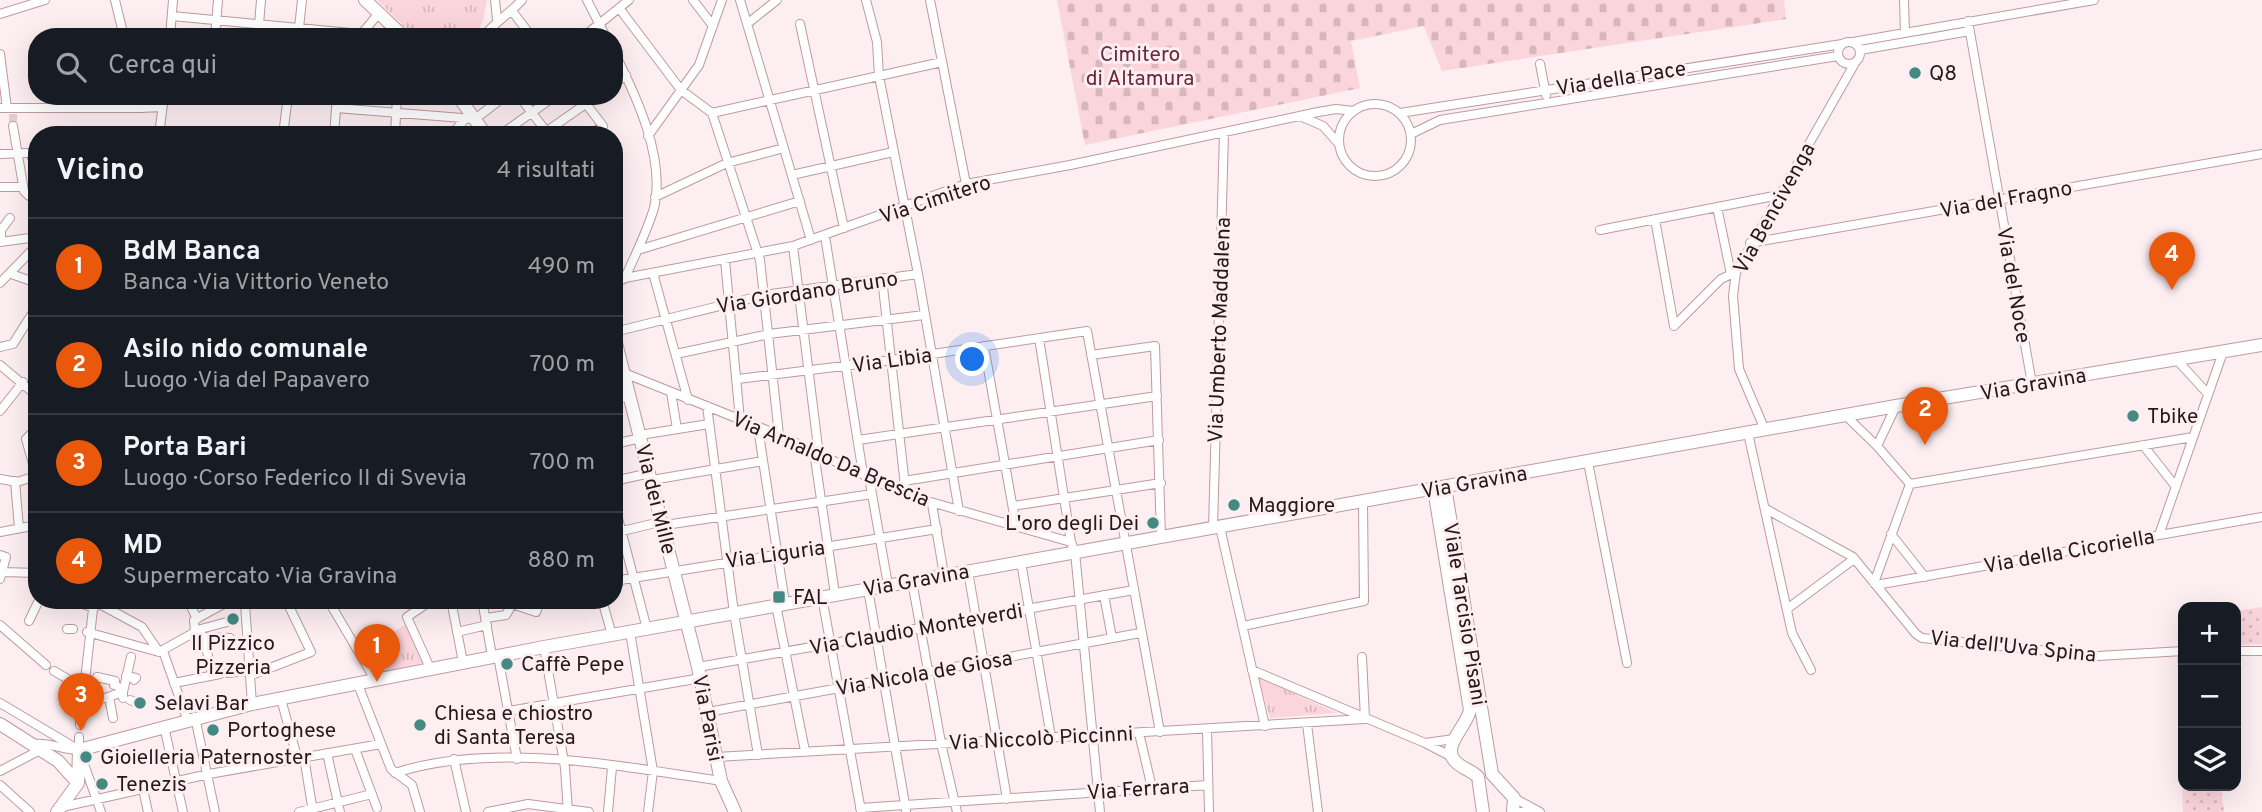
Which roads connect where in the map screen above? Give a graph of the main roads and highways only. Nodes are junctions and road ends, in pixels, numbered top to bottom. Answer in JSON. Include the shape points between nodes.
{"nodes":[{"id":1,"x":365,"y":0,"type":"edge"},
{"id":2,"x":395,"y":28,"type":"edge"},
{"id":3,"x":463,"y":105,"type":"edge"},
{"id":4,"x":477,"y":126,"type":"edge"},
{"id":5,"x":2262,"y":345,"type":"edge"},
{"id":6,"x":623,"y":376,"type":"edge"},
{"id":7,"x":1439,"y":488,"type":"junction"},
{"id":8,"x":687,"y":622,"type":"junction"},
{"id":9,"x":0,"y":724,"type":"edge"},
{"id":10,"x":1457,"y":736,"type":"junction"},
{"id":11,"x":1486,"y":741,"type":"junction"},
{"id":12,"x":78,"y":783,"type":"junction"},
{"id":13,"x":60,"y":810,"type":"edge"},
{"id":14,"x":735,"y":812,"type":"edge"},
{"id":15,"x":1483,"y":812,"type":"edge"},
{"id":16,"x":1513,"y":812,"type":"edge"}],
"edges":[{"from":1,"to":2,"type":"main road"},
{"from":3,"to":4,"type":"main road"},
{"from":5,"to":7,"type":"main road","name":"Via Gravina"},
{"from":6,"to":8,"type":"main road","name":"Via dei Mille"},
{"from":7,"to":8,"type":"main road","name":"Via Gravina","via":[[1125,543],[1073,547],[1021,562]]},
{"from":7,"to":10,"type":"main road","name":"Viale Tarcisio Pisani","via":[[1470,710]]},
{"from":7,"to":11,"type":"main road","name":"Viale Tarcisio Pisani"},
{"from":8,"to":12,"type":"main road","name":"Via Gravina","via":[[374,678],[79,743]]},
{"from":8,"to":14,"type":"main road","name":"Via Parisi","via":[[721,781]]},
{"from":9,"to":12,"type":"main road","via":[[58,761]]},
{"from":10,"to":11,"type":"main road","via":[[1474,732]]},
{"from":10,"to":15,"type":"main road","name":"Viale Tarcisio Pisani","via":[[1452,757],[1478,777]]},
{"from":11,"to":16,"type":"main road","name":"Viale Tarcisio Pisani","via":[[1492,774],[1514,798]]},
{"from":12,"to":13,"type":"main road"}]}
